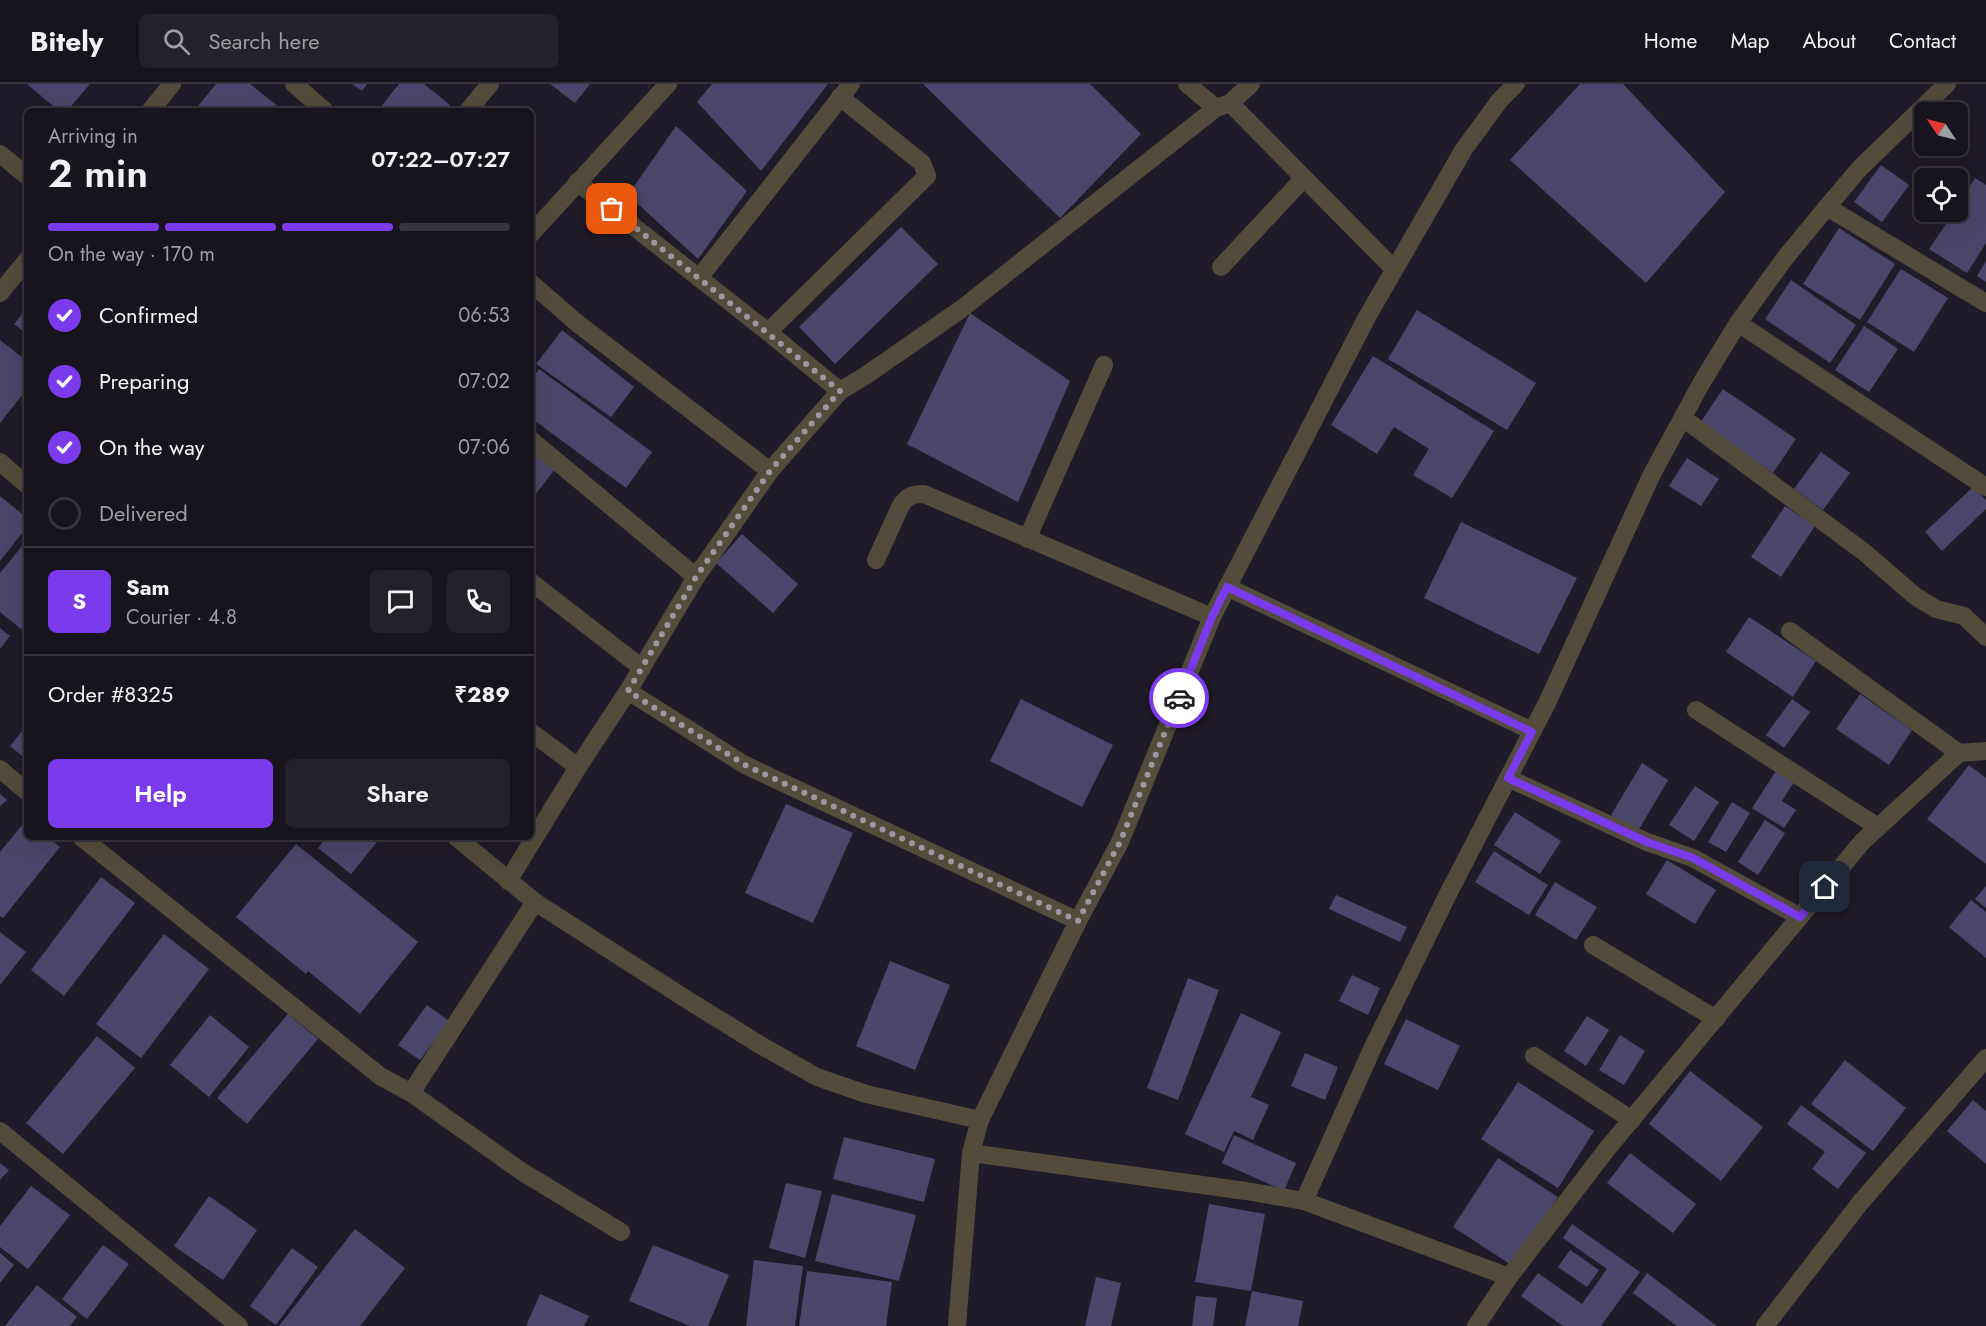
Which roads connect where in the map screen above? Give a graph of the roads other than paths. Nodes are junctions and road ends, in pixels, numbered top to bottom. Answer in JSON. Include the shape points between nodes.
{"nodes":[{"id":1,"x":172,"y":84,"type":"edge"},
{"id":2,"x":294,"y":84,"type":"edge"},
{"id":3,"x":490,"y":84,"type":"edge"},
{"id":4,"x":668,"y":84,"type":"edge"},
{"id":5,"x":1187,"y":84,"type":"edge"},
{"id":6,"x":1251,"y":84,"type":"edge"},
{"id":7,"x":1516,"y":84,"type":"edge"},
{"id":8,"x":1947,"y":84,"type":"edge"},
{"id":9,"x":845,"y":91,"type":"edge"},
{"id":10,"x":1223,"y":106,"type":"junction"},
{"id":11,"x":152,"y":108,"type":"edge"},
{"id":12,"x":322,"y":108,"type":"edge"},
{"id":13,"x":470,"y":108,"type":"edge"},
{"id":14,"x":0,"y":154,"type":"edge"},
{"id":15,"x":24,"y":174,"type":"edge"},
{"id":16,"x":1304,"y":178,"type":"junction"},
{"id":17,"x":577,"y":182,"type":"junction"},
{"id":18,"x":1827,"y":207,"type":"junction"},
{"id":19,"x":534,"y":231,"type":"edge"},
{"id":20,"x":24,"y":264,"type":"edge"},
{"id":21,"x":1221,"y":267,"type":"dead end"},
{"id":22,"x":1394,"y":269,"type":"junction"},
{"id":23,"x":699,"y":278,"type":"junction"},
{"id":24,"x":534,"y":286,"type":"edge"},
{"id":25,"x":0,"y":293,"type":"edge"},
{"id":26,"x":1986,"y":303,"type":"edge"},
{"id":27,"x":1738,"y":322,"type":"junction"},
{"id":28,"x":768,"y":332,"type":"junction"},
{"id":29,"x":1104,"y":365,"type":"dead end"},
{"id":30,"x":840,"y":391,"type":"junction"},
{"id":31,"x":1683,"y":418,"type":"junction"},
{"id":32,"x":534,"y":442,"type":"edge"},
{"id":33,"x":0,"y":462,"type":"edge"},
{"id":34,"x":770,"y":471,"type":"junction"},
{"id":35,"x":24,"y":482,"type":"edge"},
{"id":36,"x":1986,"y":488,"type":"edge"},
{"id":37,"x":1027,"y":539,"type":"junction"},
{"id":38,"x":876,"y":560,"type":"dead end"},
{"id":39,"x":696,"y":577,"type":"junction"},
{"id":40,"x":534,"y":584,"type":"edge"},
{"id":41,"x":1227,"y":587,"type":"junction"},
{"id":42,"x":1212,"y":617,"type":"junction"},
{"id":43,"x":1790,"y":631,"type":"dead end"},
{"id":44,"x":1986,"y":637,"type":"edge"},
{"id":45,"x":642,"y":668,"type":"junction"},
{"id":46,"x":628,"y":691,"type":"junction"},
{"id":47,"x":1696,"y":710,"type":"dead end"},
{"id":48,"x":1532,"y":732,"type":"junction"},
{"id":49,"x":534,"y":734,"type":"edge"},
{"id":50,"x":1986,"y":751,"type":"edge"},
{"id":51,"x":1959,"y":753,"type":"junction"},
{"id":52,"x":578,"y":766,"type":"junction"},
{"id":53,"x":0,"y":770,"type":"edge"},
{"id":54,"x":1508,"y":778,"type":"junction"},
{"id":55,"x":24,"y":790,"type":"edge"},
{"id":56,"x":1878,"y":827,"type":"junction"},
{"id":57,"x":534,"y":837,"type":"edge"},
{"id":58,"x":85,"y":840,"type":"edge"},
{"id":59,"x":459,"y":840,"type":"edge"},
{"id":60,"x":532,"y":840,"type":"edge"},
{"id":61,"x":507,"y":881,"type":"junction"},
{"id":62,"x":534,"y":902,"type":"junction"},
{"id":63,"x":1800,"y":917,"type":"junction"},
{"id":64,"x":1078,"y":921,"type":"junction"},
{"id":65,"x":1593,"y":945,"type":"dead end"},
{"id":66,"x":1716,"y":1019,"type":"junction"},
{"id":67,"x":1534,"y":1056,"type":"dead end"},
{"id":68,"x":1986,"y":1058,"type":"edge"},
{"id":69,"x":411,"y":1093,"type":"junction"},
{"id":70,"x":980,"y":1120,"type":"junction"},
{"id":71,"x":1632,"y":1120,"type":"junction"},
{"id":72,"x":0,"y":1131,"type":"edge"},
{"id":73,"x":970,"y":1153,"type":"junction"},
{"id":74,"x":1304,"y":1201,"type":"junction"},
{"id":75,"x":621,"y":1232,"type":"dead end"},
{"id":76,"x":1509,"y":1277,"type":"junction"},
{"id":77,"x":239,"y":1326,"type":"edge"},
{"id":78,"x":957,"y":1326,"type":"edge"},
{"id":79,"x":1476,"y":1326,"type":"edge"},
{"id":80,"x":1765,"y":1326,"type":"edge"}],
"edges":[{"from":1,"to":11,"type":"street"},
{"from":2,"to":12,"type":"street"},
{"from":3,"to":13,"type":"street"},
{"from":4,"to":17,"type":"street"},
{"from":5,"to":10,"type":"street"},
{"from":6,"to":10,"type":"street"},
{"from":7,"to":22,"type":"street","via":[[1464,149]]},
{"from":8,"to":18,"type":"street","via":[[1860,168]]},
{"from":9,"to":23,"type":"street"},
{"from":9,"to":28,"type":"street","via":[[922,164],[927,176]]},
{"from":10,"to":16,"type":"street"},
{"from":10,"to":30,"type":"street","via":[[960,310]]},
{"from":14,"to":15,"type":"street"},
{"from":16,"to":21,"type":"street"},
{"from":16,"to":22,"type":"street"},
{"from":17,"to":19,"type":"street"},
{"from":17,"to":23,"type":"street"},
{"from":18,"to":26,"type":"street"},
{"from":18,"to":27,"type":"street"},
{"from":20,"to":25,"type":"street"},
{"from":22,"to":41,"type":"street"},
{"from":23,"to":28,"type":"street"},
{"from":24,"to":34,"type":"street"},
{"from":27,"to":31,"type":"street"},
{"from":27,"to":36,"type":"street"},
{"from":28,"to":30,"type":"street"},
{"from":29,"to":37,"type":"street"},
{"from":30,"to":34,"type":"street"},
{"from":31,"to":44,"type":"street","via":[[1819,517],[1915,596],[1936,609],[1964,616]]},
{"from":31,"to":48,"type":"street","via":[[1652,474]]},
{"from":32,"to":39,"type":"street"},
{"from":33,"to":35,"type":"street"},
{"from":34,"to":39,"type":"street"},
{"from":37,"to":38,"type":"street","via":[[924,494],[912,494],[901,505]]},
{"from":37,"to":42,"type":"street"},
{"from":39,"to":45,"type":"street"},
{"from":40,"to":45,"type":"street"},
{"from":41,"to":42,"type":"street"},
{"from":41,"to":48,"type":"street"},
{"from":42,"to":64,"type":"street","via":[[1120,842]]},
{"from":43,"to":51,"type":"street"},
{"from":45,"to":46,"type":"street"},
{"from":46,"to":52,"type":"street"},
{"from":46,"to":64,"type":"street","via":[[745,765]]},
{"from":47,"to":56,"type":"street"},
{"from":48,"to":54,"type":"street"},
{"from":49,"to":52,"type":"street"},
{"from":50,"to":51,"type":"street"},
{"from":51,"to":56,"type":"street"},
{"from":52,"to":57,"type":"street"},
{"from":53,"to":55,"type":"street"},
{"from":54,"to":63,"type":"street","via":[[1647,842],[1693,858]]},
{"from":54,"to":74,"type":"street","via":[[1374,1047]]},
{"from":56,"to":63,"type":"street"},
{"from":58,"to":69,"type":"street","via":[[380,1076]]},
{"from":59,"to":61,"type":"street"},
{"from":60,"to":61,"type":"street"},
{"from":61,"to":62,"type":"street"},
{"from":62,"to":69,"type":"street"},
{"from":62,"to":70,"type":"street","via":[[817,1077],[866,1094]]},
{"from":63,"to":66,"type":"street"},
{"from":64,"to":70,"type":"street"},
{"from":65,"to":66,"type":"street"},
{"from":66,"to":71,"type":"street"},
{"from":67,"to":71,"type":"street"},
{"from":68,"to":80,"type":"street","via":[[1860,1203]]},
{"from":69,"to":75,"type":"street","via":[[521,1171]]},
{"from":70,"to":73,"type":"street"},
{"from":71,"to":76,"type":"street"},
{"from":72,"to":77,"type":"street"},
{"from":73,"to":74,"type":"street"},
{"from":73,"to":78,"type":"street"},
{"from":74,"to":76,"type":"street"},
{"from":76,"to":79,"type":"street"}]}
